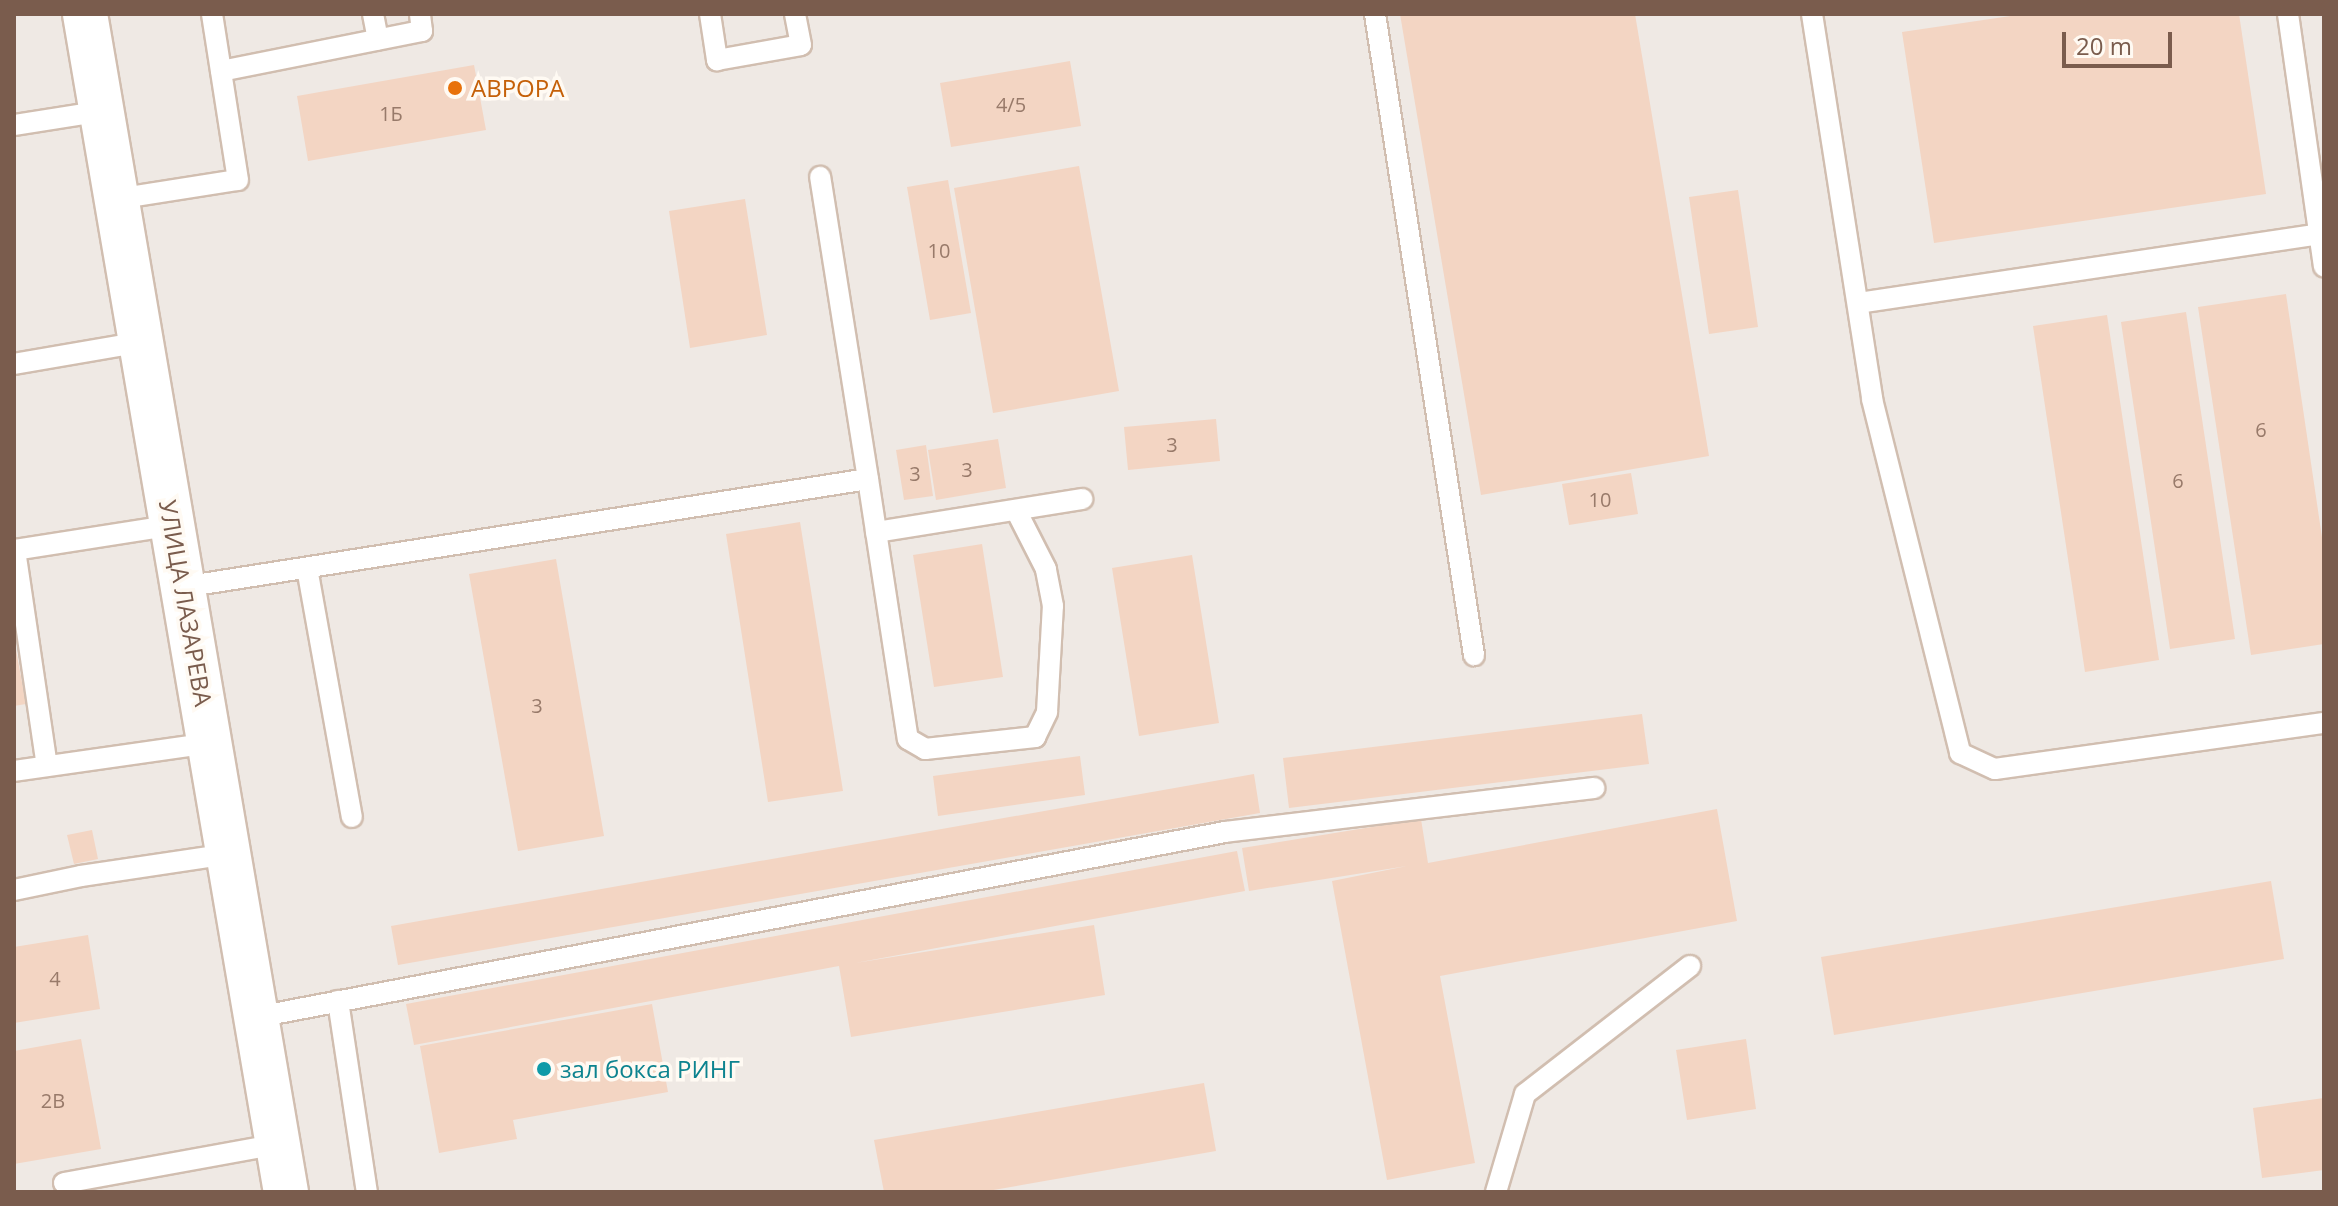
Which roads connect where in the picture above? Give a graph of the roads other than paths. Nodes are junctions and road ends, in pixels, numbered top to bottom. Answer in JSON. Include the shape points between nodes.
{"nodes":[{"id":1,"x":85,"y":14,"type":"edge"},
{"id":2,"x":212,"y":14,"type":"edge"},
{"id":3,"x":373,"y":14,"type":"edge"},
{"id":4,"x":420,"y":14,"type":"edge"},
{"id":5,"x":710,"y":14,"type":"edge"},
{"id":6,"x":795,"y":14,"type":"edge"},
{"id":7,"x":1375,"y":14,"type":"edge"},
{"id":8,"x":1812,"y":14,"type":"edge"},
{"id":9,"x":2288,"y":14,"type":"edge"},
{"id":10,"x":378,"y":40,"type":"junction"},
{"id":11,"x":221,"y":71,"type":"junction"},
{"id":12,"x":102,"y":111,"type":"junction"},
{"id":13,"x":14,"y":125,"type":"edge"},
{"id":14,"x":820,"y":177,"type":"dead end"},
{"id":15,"x":116,"y":199,"type":"junction"},
{"id":16,"x":2320,"y":234,"type":"junction"},
{"id":17,"x":2324,"y":266,"type":"edge"},
{"id":18,"x":1859,"y":303,"type":"junction"},
{"id":19,"x":141,"y":342,"type":"junction"},
{"id":20,"x":14,"y":364,"type":"edge"},
{"id":21,"x":868,"y":479,"type":"junction"},
{"id":22,"x":1082,"y":499,"type":"dead end"},
{"id":23,"x":1016,"y":510,"type":"junction"},
{"id":24,"x":173,"y":525,"type":"junction"},
{"id":25,"x":876,"y":532,"type":"junction"},
{"id":26,"x":14,"y":550,"type":"edge"},
{"id":27,"x":307,"y":568,"type":"junction"},
{"id":28,"x":183,"y":587,"type":"junction"},
{"id":29,"x":1474,"y":655,"type":"dead end"},
{"id":30,"x":2324,"y":723,"type":"edge"},
{"id":31,"x":210,"y":743,"type":"junction"},
{"id":32,"x":47,"y":766,"type":"junction"},
{"id":33,"x":14,"y":771,"type":"edge"},
{"id":34,"x":1594,"y":788,"type":"dead end"},
{"id":35,"x":352,"y":817,"type":"dead end"},
{"id":36,"x":229,"y":854,"type":"junction"},
{"id":37,"x":14,"y":890,"type":"edge"},
{"id":38,"x":1690,"y":966,"type":"dead end"},
{"id":39,"x":338,"y":1001,"type":"junction"},
{"id":40,"x":257,"y":1017,"type":"junction"},
{"id":41,"x":278,"y":1144,"type":"junction"},
{"id":42,"x":64,"y":1183,"type":"dead end"},
{"id":43,"x":286,"y":1192,"type":"edge"},
{"id":44,"x":367,"y":1192,"type":"edge"},
{"id":45,"x":1496,"y":1192,"type":"edge"}],
"edges":[{"from":1,"to":12,"type":"main road","name":"УЛИЦА ЛАЗАРЕВА"},
{"from":2,"to":11,"type":"lane"},
{"from":3,"to":10,"type":"lane"},
{"from":4,"to":10,"type":"lane","via":[[422,31]]},
{"from":5,"to":6,"type":"lane","via":[[717,60],[801,45]]},
{"from":7,"to":29,"type":"lane"},
{"from":8,"to":18,"type":"lane"},
{"from":9,"to":16,"type":"lane"},
{"from":10,"to":11,"type":"lane"},
{"from":11,"to":15,"type":"lane","via":[[238,180]]},
{"from":12,"to":13,"type":"lane"},
{"from":12,"to":15,"type":"main road","name":"УЛИЦА ЛАЗАРЕВА"},
{"from":14,"to":21,"type":"lane"},
{"from":15,"to":19,"type":"main road","name":"УЛИЦА ЛАЗАРЕВА"},
{"from":16,"to":17,"type":"lane"},
{"from":16,"to":18,"type":"lane"},
{"from":18,"to":30,"type":"lane","via":[[1872,399],[1960,753],[1995,769]]},
{"from":19,"to":20,"type":"lane"},
{"from":19,"to":24,"type":"main road","name":"УЛИЦА ЛАЗАРЕВА"},
{"from":21,"to":25,"type":"lane"},
{"from":21,"to":27,"type":"lane"},
{"from":22,"to":23,"type":"lane"},
{"from":23,"to":25,"type":"lane"},
{"from":23,"to":25,"type":"lane","via":[[1046,569],[1053,606],[1047,712],[1035,737],[925,749],[908,739]]},
{"from":24,"to":26,"type":"lane"},
{"from":24,"to":28,"type":"main road","name":"УЛИЦА ЛАЗАРЕВА"},
{"from":26,"to":32,"type":"lane"},
{"from":27,"to":28,"type":"lane"},
{"from":27,"to":35,"type":"lane"},
{"from":28,"to":31,"type":"main road","name":"УЛИЦА ЛАЗАРЕВА"},
{"from":31,"to":32,"type":"lane"},
{"from":31,"to":36,"type":"main road","name":"УЛИЦА ЛАЗАРЕВА"},
{"from":32,"to":33,"type":"lane"},
{"from":34,"to":39,"type":"lane","via":[[1225,832]]},
{"from":36,"to":37,"type":"lane"},
{"from":36,"to":40,"type":"main road","name":"УЛИЦА ЛАЗАРЕВА"},
{"from":38,"to":45,"type":"lane","via":[[1525,1094]]},
{"from":39,"to":40,"type":"lane"},
{"from":39,"to":44,"type":"lane"},
{"from":40,"to":41,"type":"main road","name":"УЛИЦА ЛАЗАРЕВА"},
{"from":41,"to":42,"type":"lane"},
{"from":41,"to":43,"type":"main road","name":"УЛИЦА ЛАЗАРЕВА"}]}
